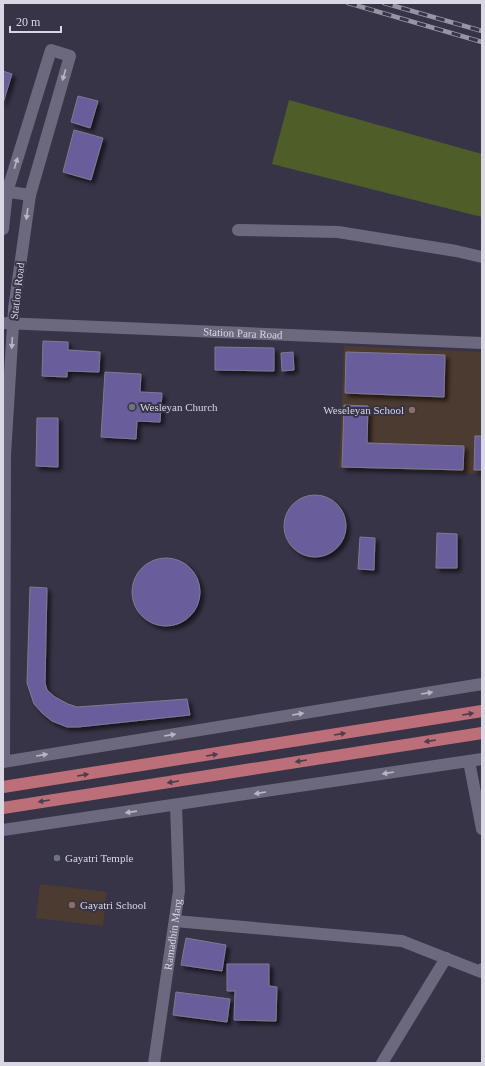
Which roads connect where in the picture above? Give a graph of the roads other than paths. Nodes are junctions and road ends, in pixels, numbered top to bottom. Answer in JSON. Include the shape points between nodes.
{"nodes":[{"id":1,"x":5,"y":192,"type":"edge"},
{"id":2,"x":30,"y":196,"type":"junction"},
{"id":3,"x":3,"y":229,"type":"edge"},
{"id":4,"x":238,"y":230,"type":"dead end"},
{"id":5,"x":482,"y":257,"type":"edge"},
{"id":6,"x":8,"y":323,"type":"edge"},
{"id":7,"x":482,"y":343,"type":"edge"},
{"id":8,"x":4,"y":469,"type":"edge"},
{"id":9,"x":482,"y":684,"type":"edge"},
{"id":10,"x":482,"y":711,"type":"edge"},
{"id":11,"x":482,"y":733,"type":"edge"},
{"id":12,"x":482,"y":759,"type":"edge"},
{"id":13,"x":3,"y":761,"type":"edge"},
{"id":14,"x":469,"y":761,"type":"junction"},
{"id":15,"x":3,"y":787,"type":"edge"},
{"id":16,"x":176,"y":805,"type":"junction"},
{"id":17,"x":3,"y":808,"type":"edge"},
{"id":18,"x":482,"y":829,"type":"edge"},
{"id":19,"x":3,"y":830,"type":"edge"},
{"id":20,"x":175,"y":921,"type":"junction"},
{"id":21,"x":446,"y":958,"type":"junction"},
{"id":22,"x":482,"y":969,"type":"edge"},
{"id":23,"x":154,"y":1063,"type":"edge"},
{"id":24,"x":382,"y":1063,"type":"edge"}],
"edges":[{"from":1,"to":2,"type":"street"},
{"from":1,"to":2,"type":"street","name":"Station Road","one_way":true,"via":[[51,50],[70,56]]},
{"from":1,"to":3,"type":"street","name":"Station Road"},
{"from":2,"to":6,"type":"street","name":"Station Road","one_way":true},
{"from":4,"to":5,"type":"street","via":[[338,232],[456,250]]},
{"from":6,"to":7,"type":"street","name":"Station Para Road"},
{"from":6,"to":8,"type":"street","name":"Station Road","one_way":true},
{"from":8,"to":13,"type":"street","name":"Station Road"},
{"from":13,"to":9,"type":"street","one_way":true},
{"from":15,"to":10,"type":"main road","one_way":true},
{"from":11,"to":17,"type":"main road","one_way":true},
{"from":12,"to":14,"type":"street"},
{"from":14,"to":16,"type":"street","one_way":true},
{"from":14,"to":18,"type":"street"},
{"from":16,"to":19,"type":"street","one_way":true},
{"from":16,"to":20,"type":"street","name":"Ramadhin Marg","via":[[179,891]]},
{"from":20,"to":21,"type":"street","via":[[402,941]]},
{"from":20,"to":23,"type":"street","name":"Ramadhin Marg"},
{"from":21,"to":22,"type":"street","via":[[480,972]]},
{"from":21,"to":24,"type":"street"}]}
